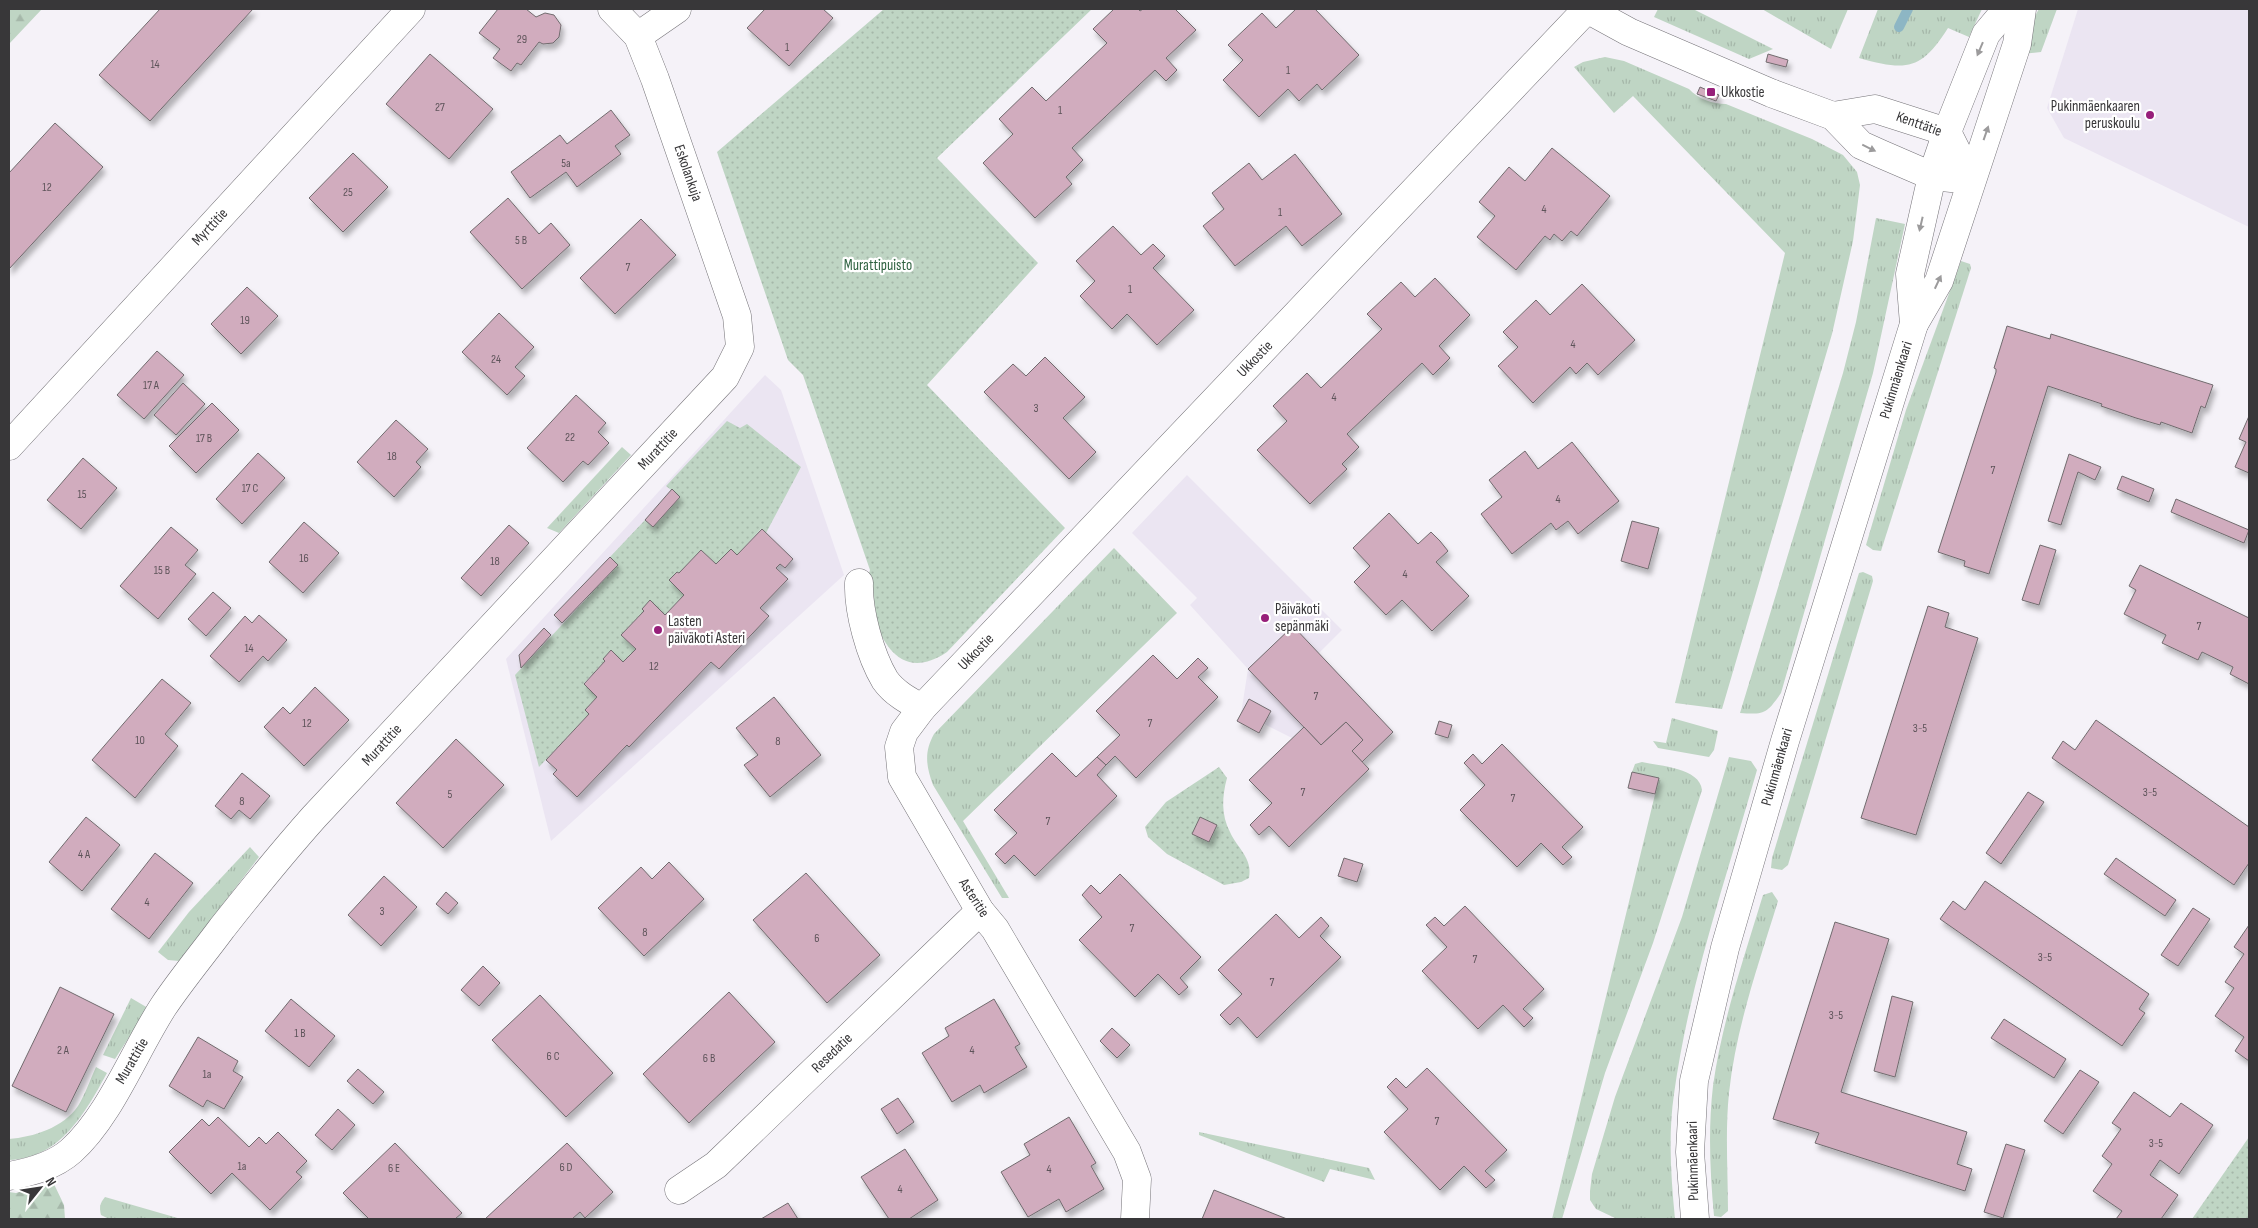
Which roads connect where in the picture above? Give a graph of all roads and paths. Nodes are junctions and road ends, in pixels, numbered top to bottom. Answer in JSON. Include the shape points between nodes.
{"nodes":[{"id":1,"x":411,"y":9,"type":"edge"},
{"id":2,"x":612,"y":9,"type":"edge"},
{"id":3,"x":677,"y":9,"type":"edge"},
{"id":4,"x":1587,"y":9,"type":"edge"},
{"id":5,"x":2007,"y":9,"type":"edge"},
{"id":6,"x":2022,"y":9,"type":"edge"},
{"id":7,"x":638,"y":36,"type":"junction"},
{"id":8,"x":1833,"y":116,"type":"junction"},
{"id":9,"x":1947,"y":132,"type":"junction"},
{"id":10,"x":1932,"y":176,"type":"junction"},
{"id":11,"x":1971,"y":180,"type":"junction"},
{"id":12,"x":1914,"y":324,"type":"junction"},
{"id":13,"x":740,"y":347,"type":"joint"},
{"id":14,"x":9,"y":446,"type":"edge"},
{"id":15,"x":859,"y":583,"type":"dead end"},
{"id":16,"x":922,"y":708,"type":"junction"},
{"id":17,"x":980,"y":911,"type":"junction"},
{"id":18,"x":9,"y":1176,"type":"edge"},
{"id":19,"x":679,"y":1190,"type":"dead end"},
{"id":20,"x":1135,"y":1219,"type":"edge"},
{"id":21,"x":1695,"y":1219,"type":"edge"}],
"edges":[{"from":1,"to":14,"type":"street","name":"Myrttitie"},
{"from":2,"to":7,"type":"street","name":"Eskolankuja"},
{"from":3,"to":7,"type":"street"},
{"from":4,"to":8,"type":"street","via":[[1629,32]]},
{"from":4,"to":16,"type":"street","name":"Ukkostie"},
{"from":5,"to":9,"type":"street","name":"Pukinmäenkaari","one_way":true,"via":[[1986,34]]},
{"from":11,"to":6,"type":"street","name":"Pukinmäenkaari","one_way":true,"via":[[2016,44]]},
{"from":7,"to":13,"type":"street","name":"Eskolankuja","via":[[737,316]]},
{"from":8,"to":9,"type":"street","name":"Kenttätie","via":[[1875,109]]},
{"from":8,"to":10,"type":"street","one_way":true,"via":[[1861,145]]},
{"from":9,"to":10,"type":"street","name":"Pukinmäenkaari"},
{"from":9,"to":11,"type":"street","name":"Kenttätie"},
{"from":10,"to":11,"type":"street"},
{"from":10,"to":12,"type":"street","name":"Pukinmäenkaari","one_way":true,"via":[[1910,274]]},
{"from":12,"to":11,"type":"street","name":"Pukinmäenkaari","one_way":true,"via":[[1939,281]]},
{"from":12,"to":21,"type":"street","name":"Pukinmäenkaari","via":[[1785,741],[1725,948],[1694,1081],[1690,1152]]},
{"from":13,"to":18,"type":"street","name":"Murattitie","via":[[725,377],[314,817],[250,892],[163,1007],[86,1136],[52,1164]]},
{"from":15,"to":16,"type":"street","via":[[858,603],[886,681],[900,696]]},
{"from":16,"to":17,"type":"street","name":"Asteritie","via":[[904,732],[899,747],[902,777]]},
{"from":17,"to":19,"type":"street","name":"Resedatie","via":[[716,1165]]},
{"from":17,"to":20,"type":"street","name":"Asteritie","via":[[995,929],[1128,1152],[1137,1179]]}]}
